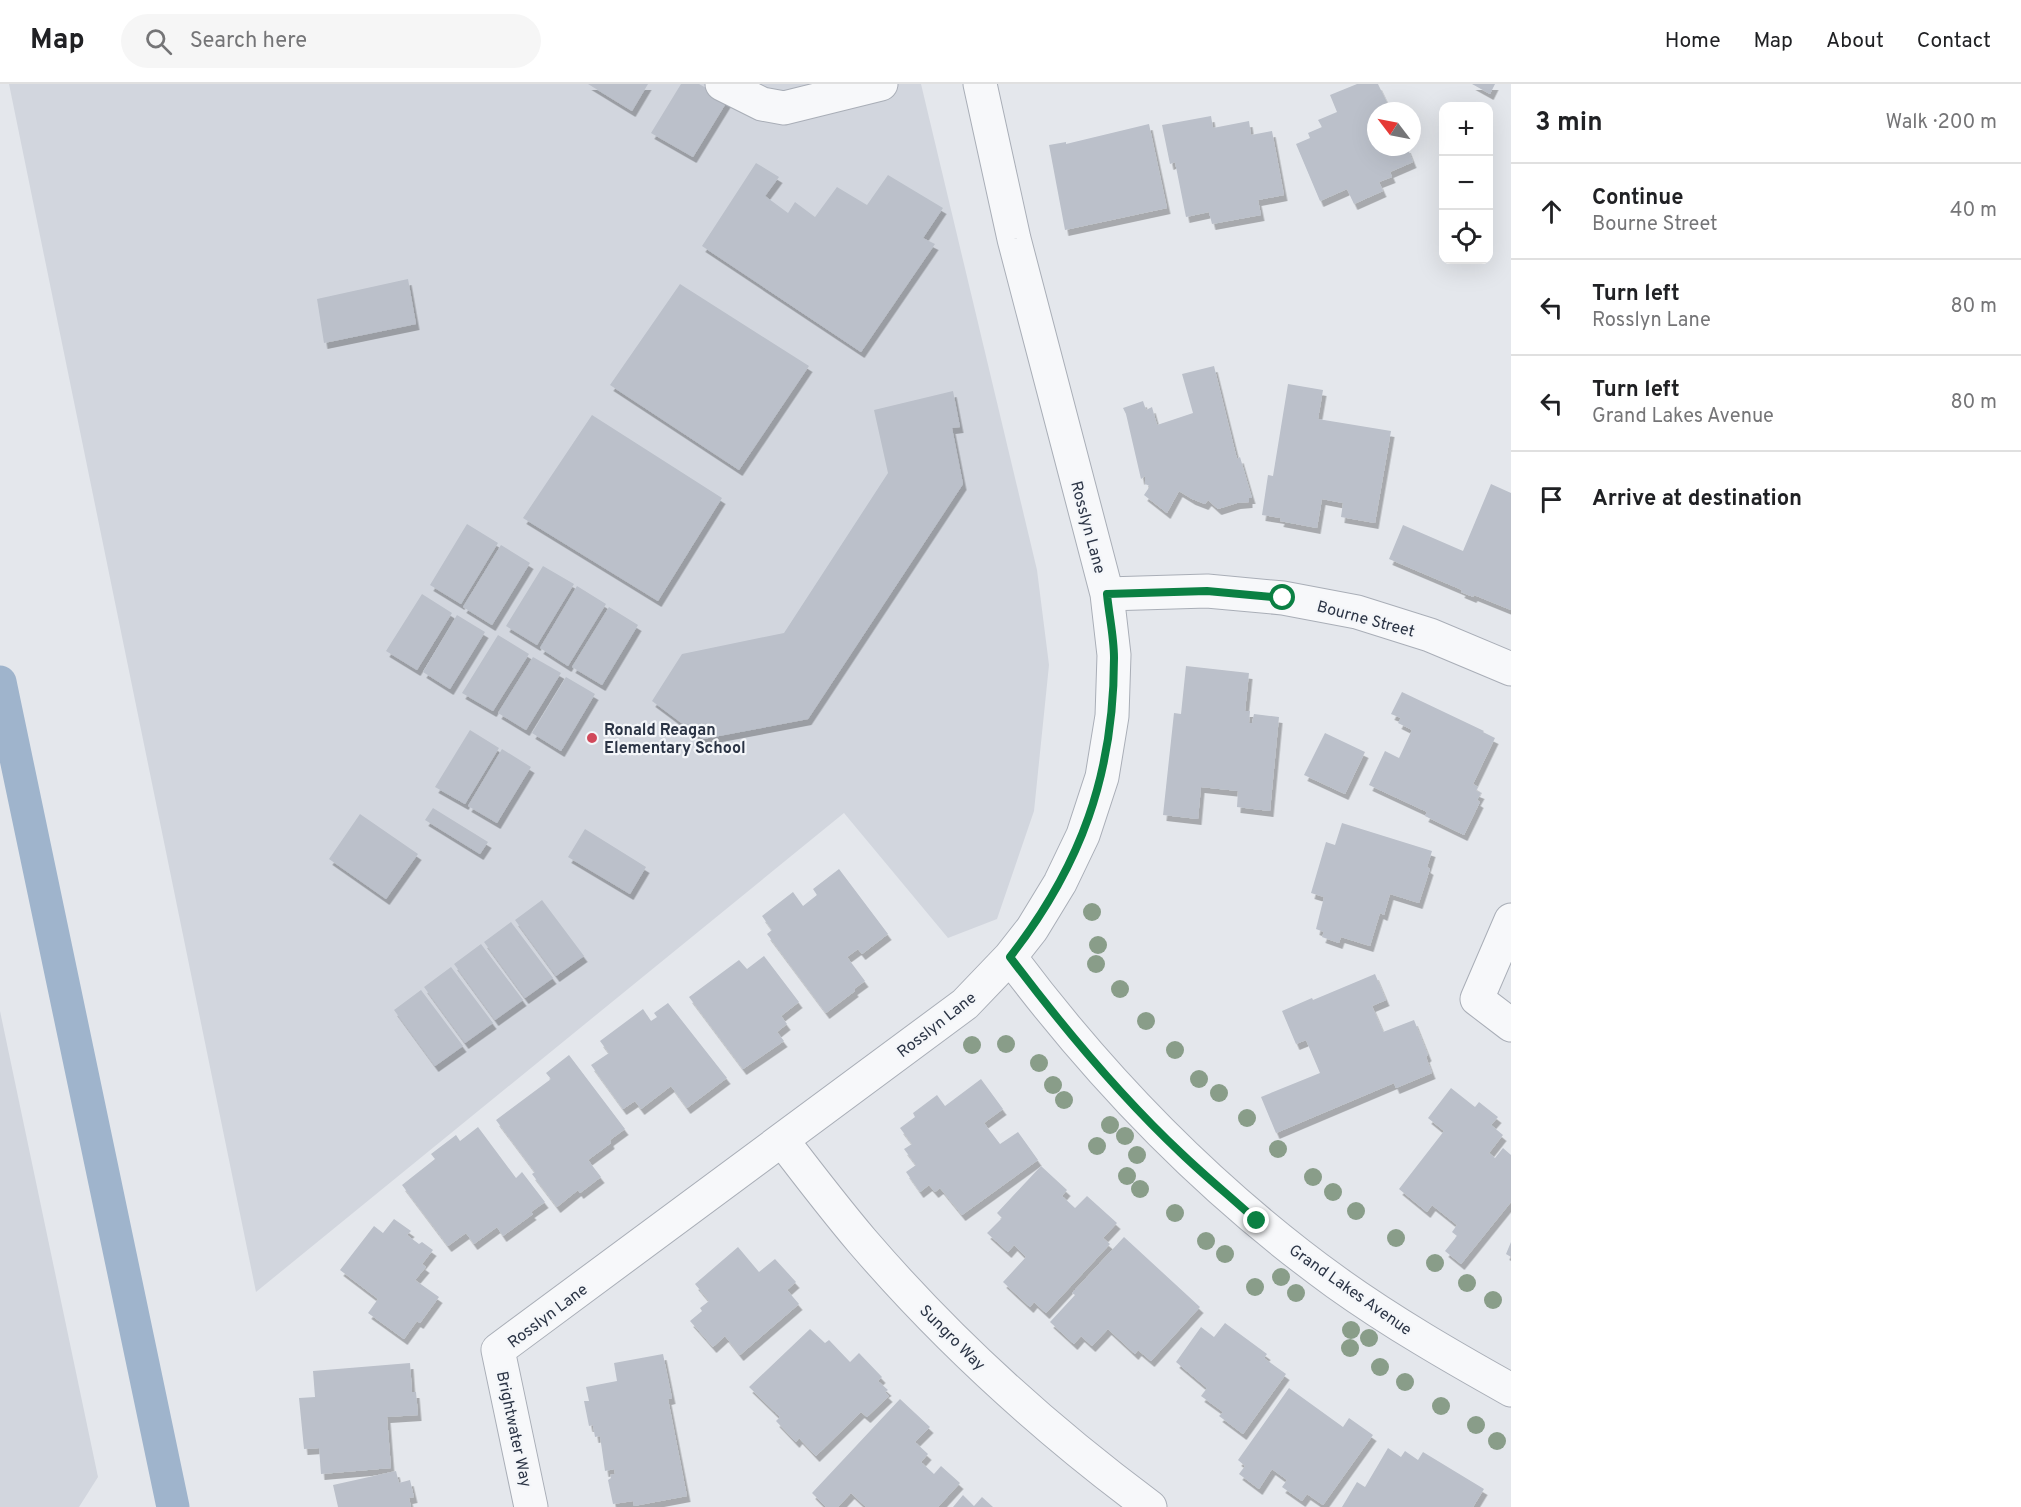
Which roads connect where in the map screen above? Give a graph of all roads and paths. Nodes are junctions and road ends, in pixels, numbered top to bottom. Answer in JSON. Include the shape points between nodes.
{"nodes":[{"id":1,"x":722,"y":84,"type":"edge"},
{"id":2,"x":881,"y":84,"type":"edge"},
{"id":3,"x":980,"y":84,"type":"edge"},
{"id":4,"x":1107,"y":594,"type":"junction"},
{"id":5,"x":1511,"y":669,"type":"edge"},
{"id":6,"x":1511,"y":920,"type":"edge"},
{"id":7,"x":1010,"y":957,"type":"junction"},
{"id":8,"x":1511,"y":1025,"type":"edge"},
{"id":9,"x":782,"y":1140,"type":"junction"},
{"id":10,"x":498,"y":1350,"type":"joint"},
{"id":11,"x":1511,"y":1390,"type":"edge"},
{"id":12,"x":531,"y":1507,"type":"edge"},
{"id":13,"x":1149,"y":1507,"type":"edge"}],
"edges":[{"from":1,"to":2,"type":"street","via":[[762,104],[784,108]]},
{"from":3,"to":4,"type":"street","name":"Rosslyn Lane","via":[[1014,239]]},
{"from":4,"to":5,"type":"street","name":"Bourne Street","via":[[1207,591],[1283,598],[1357,612]]},
{"from":4,"to":7,"type":"street","name":"Rosslyn Lane","via":[[1114,655],[1112,716],[1102,777],[1083,835],[1060,883]]},
{"from":6,"to":8,"type":"street","via":[[1477,999]]},
{"from":7,"to":9,"type":"street","name":"Rosslyn Lane","via":[[964,1004]]},
{"from":7,"to":11,"type":"street","name":"Grand Lakes Avenue","via":[[1110,1080],[1181,1153],[1257,1221],[1337,1283],[1422,1340]]},
{"from":9,"to":10,"type":"street","name":"Rosslyn Lane"},
{"from":9,"to":13,"type":"street","name":"Sungro Way","via":[[862,1241],[945,1330],[1011,1394]]},
{"from":10,"to":12,"type":"street","name":"Brightwater Way"}]}
